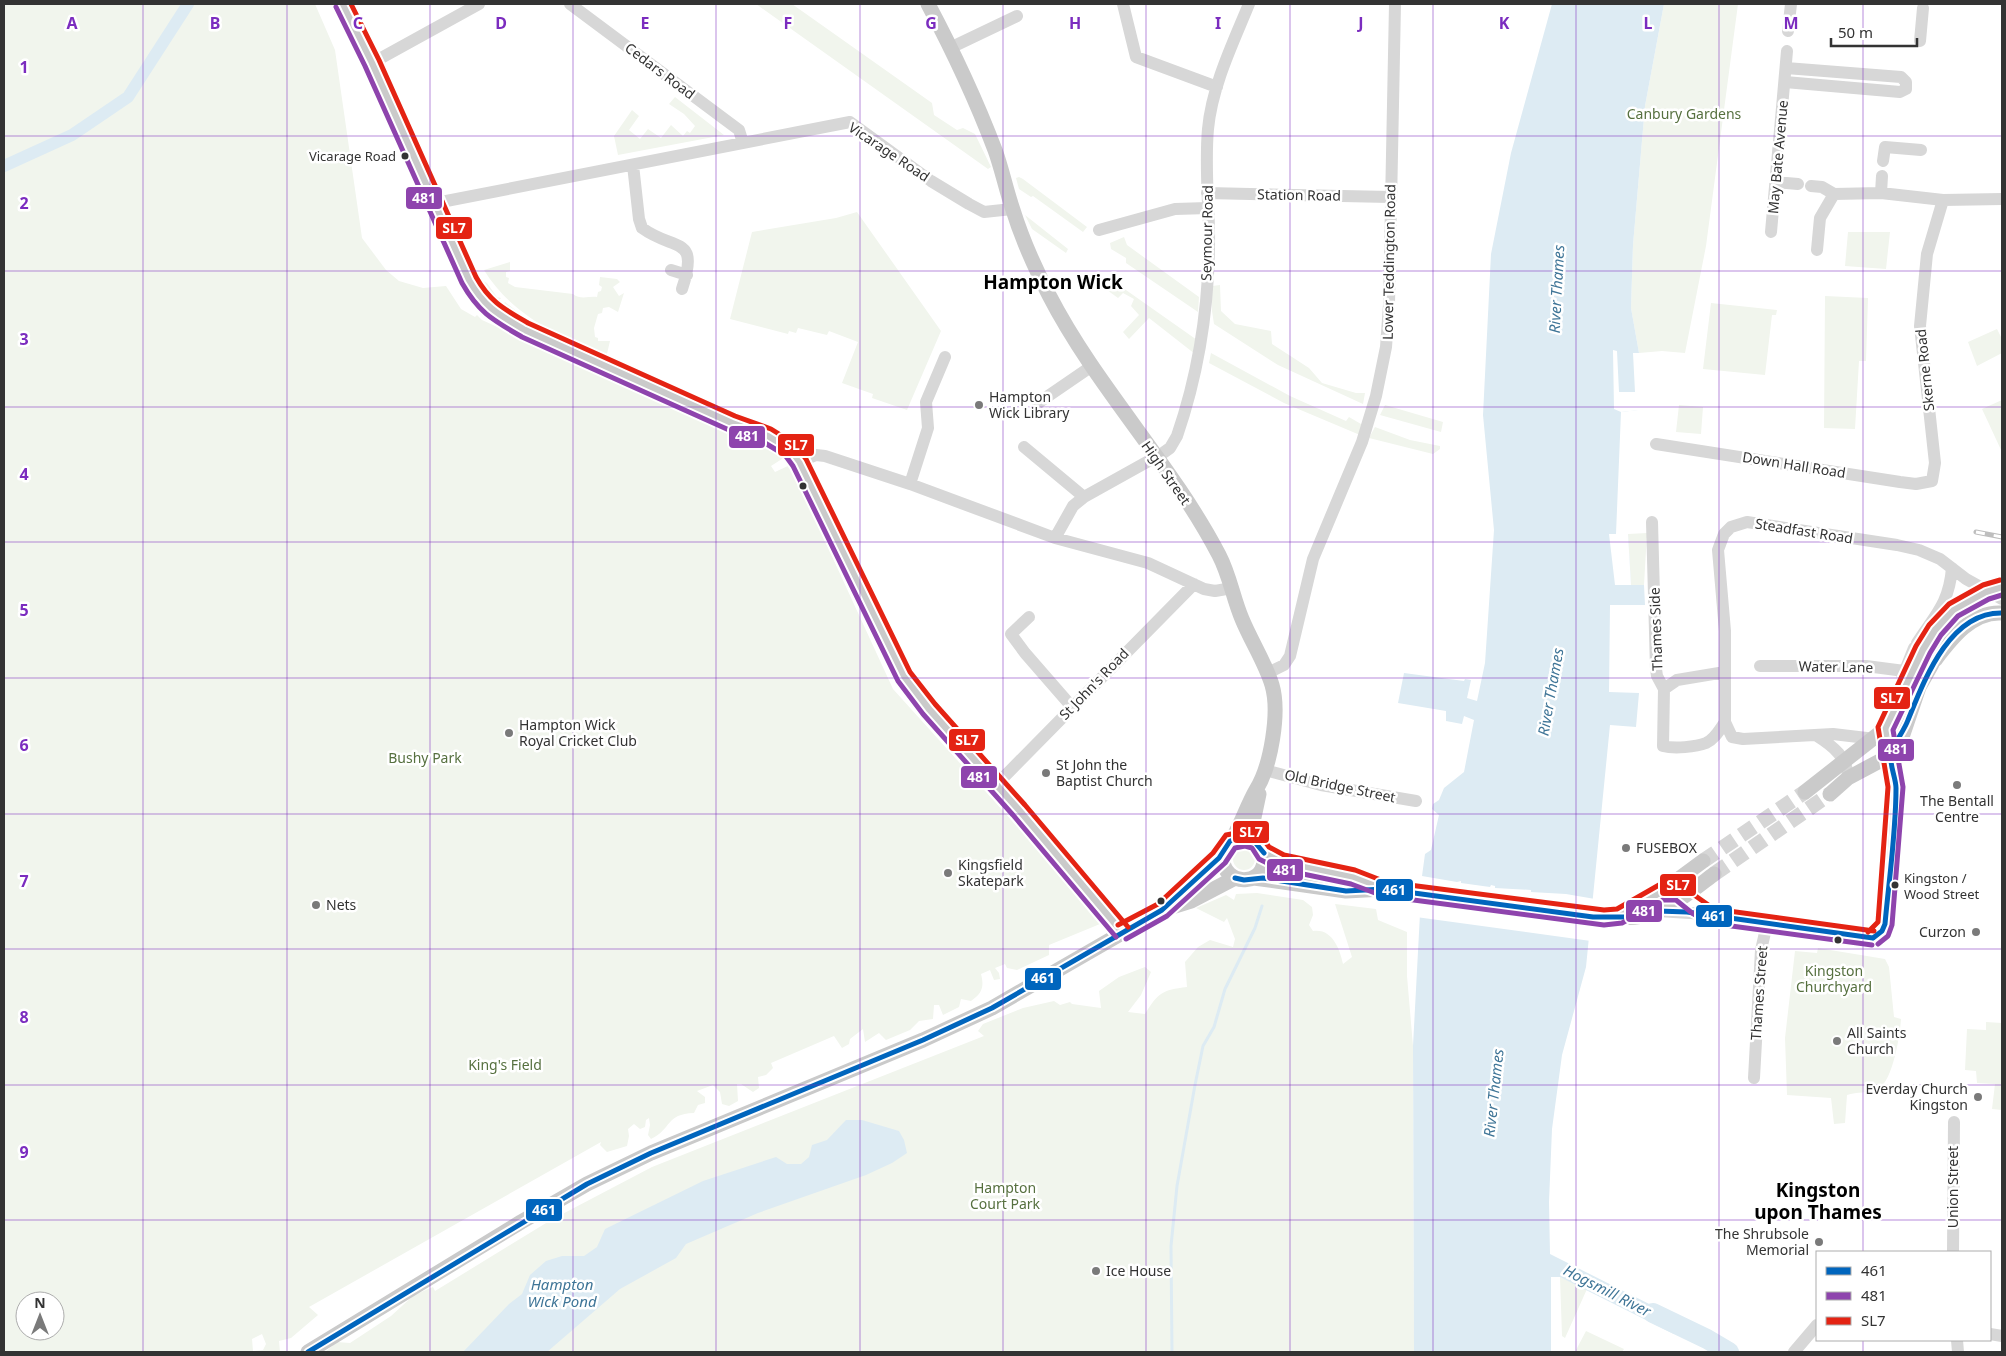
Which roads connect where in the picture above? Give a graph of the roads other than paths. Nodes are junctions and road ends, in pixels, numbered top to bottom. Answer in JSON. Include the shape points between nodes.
{"nodes":[{"id":1,"x":343,"y":4,"type":"edge"},
{"id":2,"x":479,"y":4,"type":"edge"},
{"id":3,"x":570,"y":4,"type":"edge"},
{"id":4,"x":928,"y":4,"type":"edge"},
{"id":5,"x":1123,"y":4,"type":"edge"},
{"id":6,"x":1250,"y":4,"type":"edge"},
{"id":7,"x":1395,"y":4,"type":"edge"},
{"id":8,"x":1791,"y":4,"type":"edge"},
{"id":9,"x":1923,"y":8,"type":"dead end"},
{"id":10,"x":1017,"y":16,"type":"dead end"},
{"id":11,"x":1788,"y":31,"type":"dead end"},
{"id":12,"x":1920,"y":41,"type":"dead end"},
{"id":13,"x":950,"y":48,"type":"junction"},
{"id":14,"x":1787,"y":51,"type":"dead end"},
{"id":15,"x":372,"y":63,"type":"junction"},
{"id":16,"x":1786,"y":68,"type":"junction"},
{"id":17,"x":1784,"y":82,"type":"junction"},
{"id":18,"x":1217,"y":87,"type":"junction"},
{"id":19,"x":742,"y":142,"type":"junction"},
{"id":20,"x":1921,"y":150,"type":"dead end"},
{"id":21,"x":1883,"y":161,"type":"dead end"},
{"id":22,"x":633,"y":165,"type":"junction"},
{"id":23,"x":1882,"y":176,"type":"dead end"},
{"id":24,"x":1776,"y":182,"type":"junction"},
{"id":25,"x":1207,"y":193,"type":"junction"},
{"id":26,"x":1881,"y":193,"type":"junction"},
{"id":27,"x":1834,"y":194,"type":"junction"},
{"id":28,"x":1390,"y":197,"type":"junction"},
{"id":29,"x":2002,"y":198,"type":"edge"},
{"id":30,"x":1943,"y":200,"type":"junction"},
{"id":31,"x":436,"y":203,"type":"junction"},
{"id":32,"x":1208,"y":208,"type":"junction"},
{"id":33,"x":1012,"y":209,"type":"junction"},
{"id":34,"x":1099,"y":230,"type":"dead end"},
{"id":35,"x":1771,"y":232,"type":"dead end"},
{"id":36,"x":1817,"y":250,"type":"dead end"},
{"id":37,"x":671,"y":270,"type":"dead end"},
{"id":38,"x":687,"y":275,"type":"junction"},
{"id":39,"x":682,"y":289,"type":"dead end"},
{"id":40,"x":945,"y":357,"type":"dead end"},
{"id":41,"x":1092,"y":366,"type":"junction"},
{"id":42,"x":1038,"y":403,"type":"dead end"},
{"id":43,"x":1656,"y":444,"type":"dead end"},
{"id":44,"x":1024,"y":447,"type":"dead end"},
{"id":45,"x":1156,"y":458,"type":"junction"},
{"id":46,"x":799,"y":462,"type":"junction"},
{"id":47,"x":1932,"y":481,"type":"joint"},
{"id":48,"x":910,"y":484,"type":"junction"},
{"id":49,"x":1084,"y":497,"type":"junction"},
{"id":50,"x":1652,"y":522,"type":"dead end"},
{"id":51,"x":1055,"y":538,"type":"junction"},
{"id":52,"x":1952,"y":568,"type":"junction"},
{"id":53,"x":1194,"y":584,"type":"junction"},
{"id":54,"x":2002,"y":587,"type":"edge"},
{"id":55,"x":1232,"y":588,"type":"junction"},
{"id":56,"x":1986,"y":592,"type":"junction"},
{"id":57,"x":2002,"y":599,"type":"edge"},
{"id":58,"x":2002,"y":613,"type":"edge"},
{"id":59,"x":1029,"y":618,"type":"dead end"},
{"id":60,"x":1924,"y":653,"type":"junction"},
{"id":61,"x":1760,"y":666,"type":"dead end"},
{"id":62,"x":1909,"y":671,"type":"junction"},
{"id":63,"x":1724,"y":672,"type":"junction"},
{"id":64,"x":1268,"y":673,"type":"junction"},
{"id":65,"x":1664,"y":689,"type":"junction"},
{"id":66,"x":1072,"y":706,"type":"junction"},
{"id":67,"x":1725,"y":722,"type":"junction"},
{"id":68,"x":1883,"y":730,"type":"junction"},
{"id":69,"x":1817,"y":736,"type":"junction"},
{"id":70,"x":1891,"y":755,"type":"junction"},
{"id":71,"x":1844,"y":761,"type":"junction"},
{"id":72,"x":1265,"y":770,"type":"junction"},
{"id":73,"x":1848,"y":778,"type":"junction"},
{"id":74,"x":996,"y":785,"type":"junction"},
{"id":75,"x":1260,"y":785,"type":"junction"},
{"id":76,"x":1805,"y":792,"type":"tunnel mouth"},
{"id":77,"x":1830,"y":794,"type":"tunnel mouth"},
{"id":78,"x":1416,"y":801,"type":"dead end"},
{"id":79,"x":1227,"y":847,"type":"junction"},
{"id":80,"x":1260,"y":848,"type":"junction"},
{"id":81,"x":1703,"y":861,"type":"tunnel mouth"},
{"id":82,"x":1714,"y":874,"type":"tunnel mouth"},
{"id":83,"x":1235,"y":878,"type":"junction"},
{"id":84,"x":1254,"y":878,"type":"junction"},
{"id":85,"x":1384,"y":889,"type":"junction"},
{"id":86,"x":1661,"y":892,"type":"junction"},
{"id":87,"x":1685,"y":895,"type":"junction"},
{"id":88,"x":1162,"y":910,"type":"junction"},
{"id":89,"x":1647,"y":911,"type":"junction"},
{"id":90,"x":1705,"y":914,"type":"junction"},
{"id":91,"x":1767,"y":924,"type":"junction"},
{"id":92,"x":1122,"y":932,"type":"junction"},
{"id":93,"x":1754,"y":1078,"type":"dead end"},
{"id":94,"x":1954,"y":1122,"type":"dead end"},
{"id":95,"x":1953,"y":1251,"type":"edge"},
{"id":96,"x":1816,"y":1326,"type":"edge"},
{"id":97,"x":1798,"y":1351,"type":"edge"},
{"id":98,"x":308,"y":1352,"type":"edge"}],
"edges":[{"from":1,"to":15,"type":"main road"},
{"from":2,"to":15,"type":"street"},
{"from":3,"to":19,"type":"street","name":"Cedars Road","via":[[739,130]]},
{"from":4,"to":13,"type":"main road","name":"High Street"},
{"from":5,"to":18,"type":"street","via":[[1136,57]]},
{"from":6,"to":18,"type":"street","name":"Seymour Road"},
{"from":7,"to":28,"type":"street","name":"Lower Teddington Road"},
{"from":8,"to":11,"type":"street"},
{"from":9,"to":12,"type":"street"},
{"from":10,"to":13,"type":"street"},
{"from":13,"to":33,"type":"main road","name":"High Street","via":[[982,116]]},
{"from":14,"to":16,"type":"street","name":"May Bate Avenue"},
{"from":15,"to":31,"type":"main road"},
{"from":16,"to":17,"type":"street","name":"May Bate Avenue"},
{"from":16,"to":17,"type":"street","name":"May Bate Avenue","via":[[1901,78],[1906,82],[1906,88],[1900,92]]},
{"from":17,"to":24,"type":"street","name":"May Bate Avenue"},
{"from":18,"to":25,"type":"street","name":"Seymour Road","via":[[1208,128]]},
{"from":19,"to":22,"type":"street","name":"Vicarage Road"},
{"from":19,"to":33,"type":"street","name":"Vicarage Road","via":[[850,122],[931,181],[976,208],[984,212]]},
{"from":20,"to":21,"type":"street","via":[[1885,146]]},
{"from":22,"to":31,"type":"street","name":"Vicarage Road"},
{"from":22,"to":38,"type":"street","via":[[642,228],[684,249],[689,258]]},
{"from":23,"to":26,"type":"street"},
{"from":24,"to":27,"type":"street","via":[[1822,187]]},
{"from":24,"to":35,"type":"street","name":"May Bate Avenue"},
{"from":25,"to":28,"type":"street","name":"Station Road"},
{"from":25,"to":32,"type":"street","name":"Seymour Road"},
{"from":26,"to":27,"type":"street"},
{"from":26,"to":30,"type":"street"},
{"from":27,"to":36,"type":"street","via":[[1820,218]]},
{"from":28,"to":64,"type":"street","name":"Lower Teddington Road","via":[[1388,326],[1376,396],[1362,442],[1313,559],[1290,656],[1284,665]]},
{"from":29,"to":30,"type":"street"},
{"from":30,"to":47,"type":"street","name":"Skerne Road","via":[[1927,254],[1920,326],[1936,463]]},
{"from":31,"to":46,"type":"main road","via":[[469,280],[480,299],[501,317],[608,368],[768,436],[790,449]]},
{"from":32,"to":34,"type":"street","via":[[1175,209]]},
{"from":32,"to":45,"type":"street","name":"Seymour Road","via":[[1205,310],[1200,349],[1177,436],[1170,448]]},
{"from":33,"to":41,"type":"main road","name":"High Street","via":[[1048,293]]},
{"from":37,"to":38,"type":"street"},
{"from":38,"to":39,"type":"street"},
{"from":40,"to":48,"type":"street","via":[[926,402],[928,428]]},
{"from":41,"to":42,"type":"street"},
{"from":41,"to":45,"type":"main road","name":"High Street"},
{"from":43,"to":47,"type":"street","name":"Down Hall Road","via":[[1900,482]]},
{"from":44,"to":49,"type":"street"},
{"from":45,"to":49,"type":"street","name":"Seymour Road"},
{"from":45,"to":55,"type":"main road","name":"High Street","via":[[1215,547]]},
{"from":46,"to":48,"type":"street","via":[[816,455],[825,456]]},
{"from":46,"to":74,"type":"main road","via":[[904,676]]},
{"from":48,"to":51,"type":"street"},
{"from":49,"to":51,"type":"street","via":[[1073,506]]},
{"from":50,"to":65,"type":"street","name":"Thames Side","via":[[1656,669]]},
{"from":51,"to":53,"type":"street","via":[[1143,562]]},
{"from":52,"to":56,"type":"street","name":"Steadfast Road"},
{"from":52,"to":60,"type":"street","via":[[1950,589]]},
{"from":52,"to":63,"type":"street","name":"Steadfast Road","via":[[1940,558],[1898,545],[1747,522],[1732,527],[1724,534],[1718,550]]},
{"from":53,"to":55,"type":"street","via":[[1210,590]]},
{"from":53,"to":66,"type":"street","name":"St John's Road"},
{"from":54,"to":56,"type":"main road"},
{"from":55,"to":64,"type":"main road","name":"High Street","via":[[1242,621]]},
{"from":56,"to":57,"type":"street","name":"Steadfast Road"},
{"from":56,"to":60,"type":"main road","via":[[1953,610],[1935,630]]},
{"from":58,"to":60,"type":"main road","via":[[1988,612]]},
{"from":59,"to":66,"type":"street","via":[[1011,634]]},
{"from":60,"to":62,"type":"main road"},
{"from":60,"to":70,"type":"main road","via":[[1919,687],[1901,740]]},
{"from":61,"to":62,"type":"street","name":"Water Lane","via":[[1866,666]]},
{"from":62,"to":68,"type":"main road"},
{"from":63,"to":65,"type":"street","via":[[1677,680]]},
{"from":63,"to":67,"type":"street","name":"Steadfast Road"},
{"from":64,"to":72,"type":"main road","name":"High Street","via":[[1275,706]]},
{"from":65,"to":67,"type":"street","name":"Thames Side","via":[[1663,746],[1706,743]]},
{"from":66,"to":74,"type":"street","name":"St John's Road"},
{"from":67,"to":69,"type":"street","via":[[1732,737],[1743,739]]},
{"from":68,"to":69,"type":"street"},
{"from":68,"to":70,"type":"street"},
{"from":68,"to":71,"type":"main road"},
{"from":69,"to":71,"type":"street","via":[[1835,749]]},
{"from":70,"to":73,"type":"main road"},
{"from":70,"to":91,"type":"street","via":[[1896,787],[1882,931],[1873,938]]},
{"from":71,"to":73,"type":"street"},
{"from":71,"to":76,"type":"main road"},
{"from":72,"to":75,"type":"main road","name":"High Street"},
{"from":72,"to":78,"type":"street","name":"Old Bridge Street","via":[[1321,785]]},
{"from":73,"to":77,"type":"main road"},
{"from":74,"to":92,"type":"main road"},
{"from":75,"to":79,"type":"main road","name":"High Street"},
{"from":75,"to":80,"type":"main road","name":"High Street","via":[[1252,823]]},
{"from":79,"to":80,"type":"main road","via":[[1244,838]]},
{"from":79,"to":83,"type":"main road","via":[[1224,867]]},
{"from":79,"to":88,"type":"main road","name":"High Street"},
{"from":80,"to":84,"type":"main road","via":[[1264,864]]},
{"from":80,"to":85,"type":"main road","via":[[1281,862],[1344,875]]},
{"from":81,"to":86,"type":"main road"},
{"from":82,"to":87,"type":"main road"},
{"from":83,"to":84,"type":"main road"},
{"from":83,"to":88,"type":"main road","via":[[1191,901]]},
{"from":84,"to":85,"type":"main road","via":[[1342,890]]},
{"from":85,"to":89,"type":"main road","via":[[1593,917]]},
{"from":86,"to":87,"type":"street"},
{"from":86,"to":89,"type":"main road"},
{"from":87,"to":89,"type":"main road"},
{"from":87,"to":90,"type":"street"},
{"from":88,"to":92,"type":"main road"},
{"from":89,"to":90,"type":"street"},
{"from":90,"to":91,"type":"street"},
{"from":91,"to":93,"type":"street","name":"Thames Street","via":[[1761,950]]},
{"from":92,"to":98,"type":"main road","via":[[992,1008],[651,1153],[587,1184]]},
{"from":94,"to":95,"type":"street","name":"Union Street"},
{"from":96,"to":97,"type":"street"}]}
